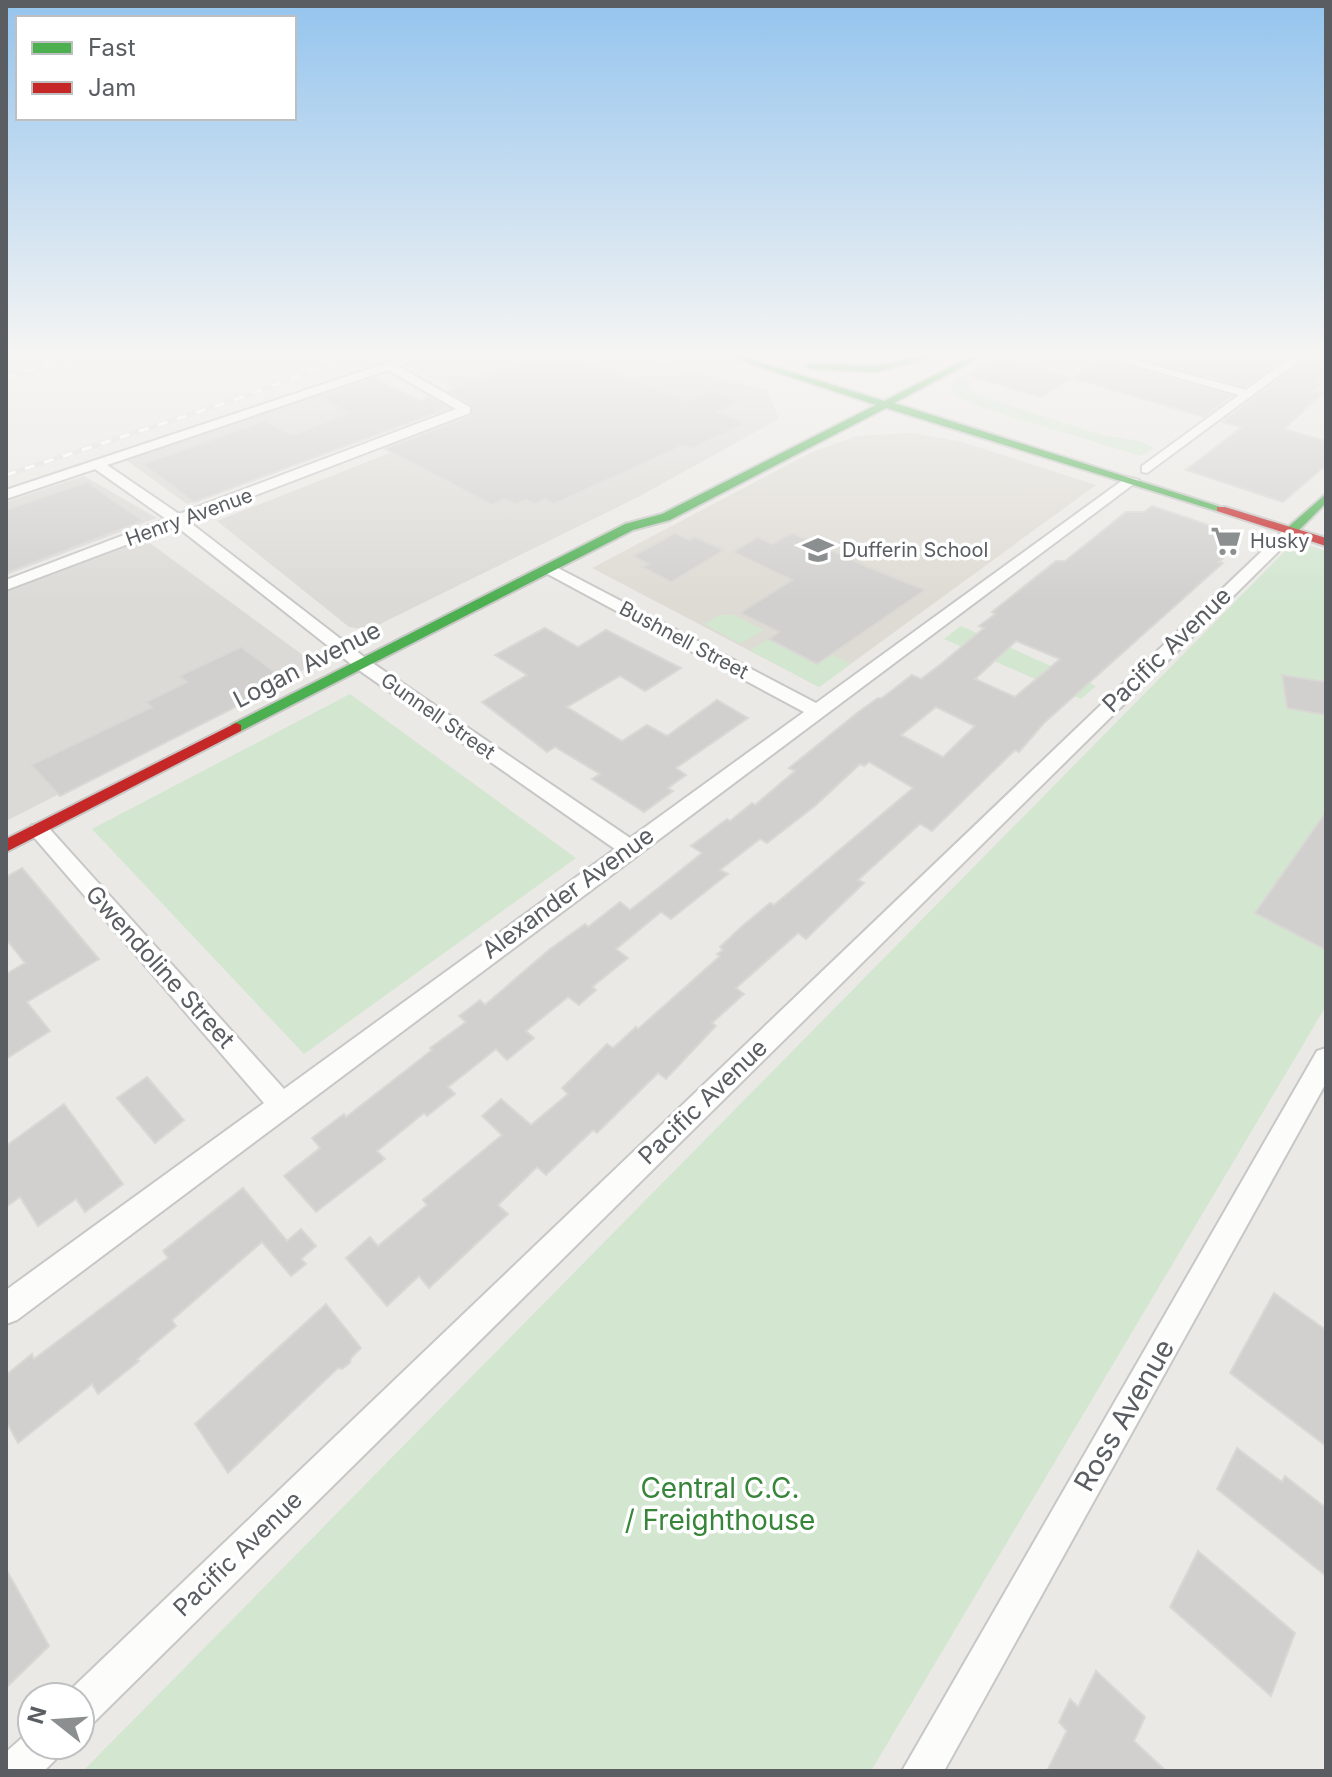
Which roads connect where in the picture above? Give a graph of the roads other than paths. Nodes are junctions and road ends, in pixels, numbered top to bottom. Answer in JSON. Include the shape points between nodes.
{"nodes":[{"id":1,"x":177,"y":437,"type":"edge"},
{"id":2,"x":396,"y":437,"type":"edge"},
{"id":3,"x":819,"y":437,"type":"edge"},
{"id":4,"x":1024,"y":437,"type":"edge"},
{"id":5,"x":1190,"y":437,"type":"edge"},
{"id":6,"x":737,"y":459,"type":"dead end"},
{"id":7,"x":96,"y":464,"type":"junction"},
{"id":8,"x":1140,"y":474,"type":"junction"},
{"id":9,"x":6,"y":495,"type":"edge"},
{"id":10,"x":1326,"y":497,"type":"edge"},
{"id":11,"x":179,"y":521,"type":"junction"},
{"id":12,"x":1296,"y":525,"type":"junction"},
{"id":13,"x":629,"y":527,"type":"junction"},
{"id":14,"x":1326,"y":528,"type":"edge"},
{"id":15,"x":1326,"y":542,"type":"edge"},
{"id":16,"x":549,"y":569,"type":"junction"},
{"id":17,"x":6,"y":585,"type":"edge"},
{"id":18,"x":362,"y":664,"type":"junction"},
{"id":19,"x":819,"y":712,"type":"junction"},
{"id":20,"x":39,"y":830,"type":"junction"},
{"id":21,"x":6,"y":846,"type":"edge"},
{"id":22,"x":629,"y":848,"type":"junction"},
{"id":23,"x":1326,"y":1059,"type":"edge"},
{"id":24,"x":281,"y":1104,"type":"junction"},
{"id":25,"x":6,"y":1309,"type":"edge"},
{"id":26,"x":96,"y":1692,"type":"edge"},
{"id":27,"x":922,"y":1771,"type":"edge"}],
"edges":[{"from":1,"to":7,"type":"street"},
{"from":2,"to":11,"type":"street","name":"Henry Avenue"},
{"from":3,"to":13,"type":"main road","name":"Logan Avenue","via":[[666,517]]},
{"from":4,"to":8,"type":"main road"},
{"from":5,"to":8,"type":"street","name":"Alexander Avenue"},
{"from":6,"to":13,"type":"main road","name":"Logan Avenue","via":[[647,510]]},
{"from":7,"to":9,"type":"street"},
{"from":7,"to":11,"type":"street","name":"Gunnell Street"},
{"from":8,"to":12,"type":"main road"},
{"from":8,"to":19,"type":"street","name":"Alexander Avenue"},
{"from":10,"to":12,"type":"main road","name":"Pacific Avenue"},
{"from":11,"to":17,"type":"street","name":"Henry Avenue"},
{"from":11,"to":18,"type":"street","name":"Gunnell Street"},
{"from":12,"to":14,"type":"main road"},
{"from":12,"to":15,"type":"main road"},
{"from":12,"to":26,"type":"street","name":"Pacific Avenue"},
{"from":13,"to":16,"type":"main road","name":"Logan Avenue"},
{"from":16,"to":18,"type":"main road","name":"Logan Avenue"},
{"from":16,"to":19,"type":"street","name":"Bushnell Street"},
{"from":18,"to":20,"type":"main road","name":"Logan Avenue"},
{"from":18,"to":22,"type":"street","name":"Gunnell Street"},
{"from":19,"to":22,"type":"street","name":"Alexander Avenue"},
{"from":20,"to":21,"type":"main road","name":"Logan Avenue"},
{"from":20,"to":24,"type":"street","name":"Gwendoline Street"},
{"from":22,"to":24,"type":"street","name":"Alexander Avenue"},
{"from":23,"to":27,"type":"street","name":"Ross Avenue"},
{"from":24,"to":25,"type":"street","name":"Alexander Avenue"}]}
